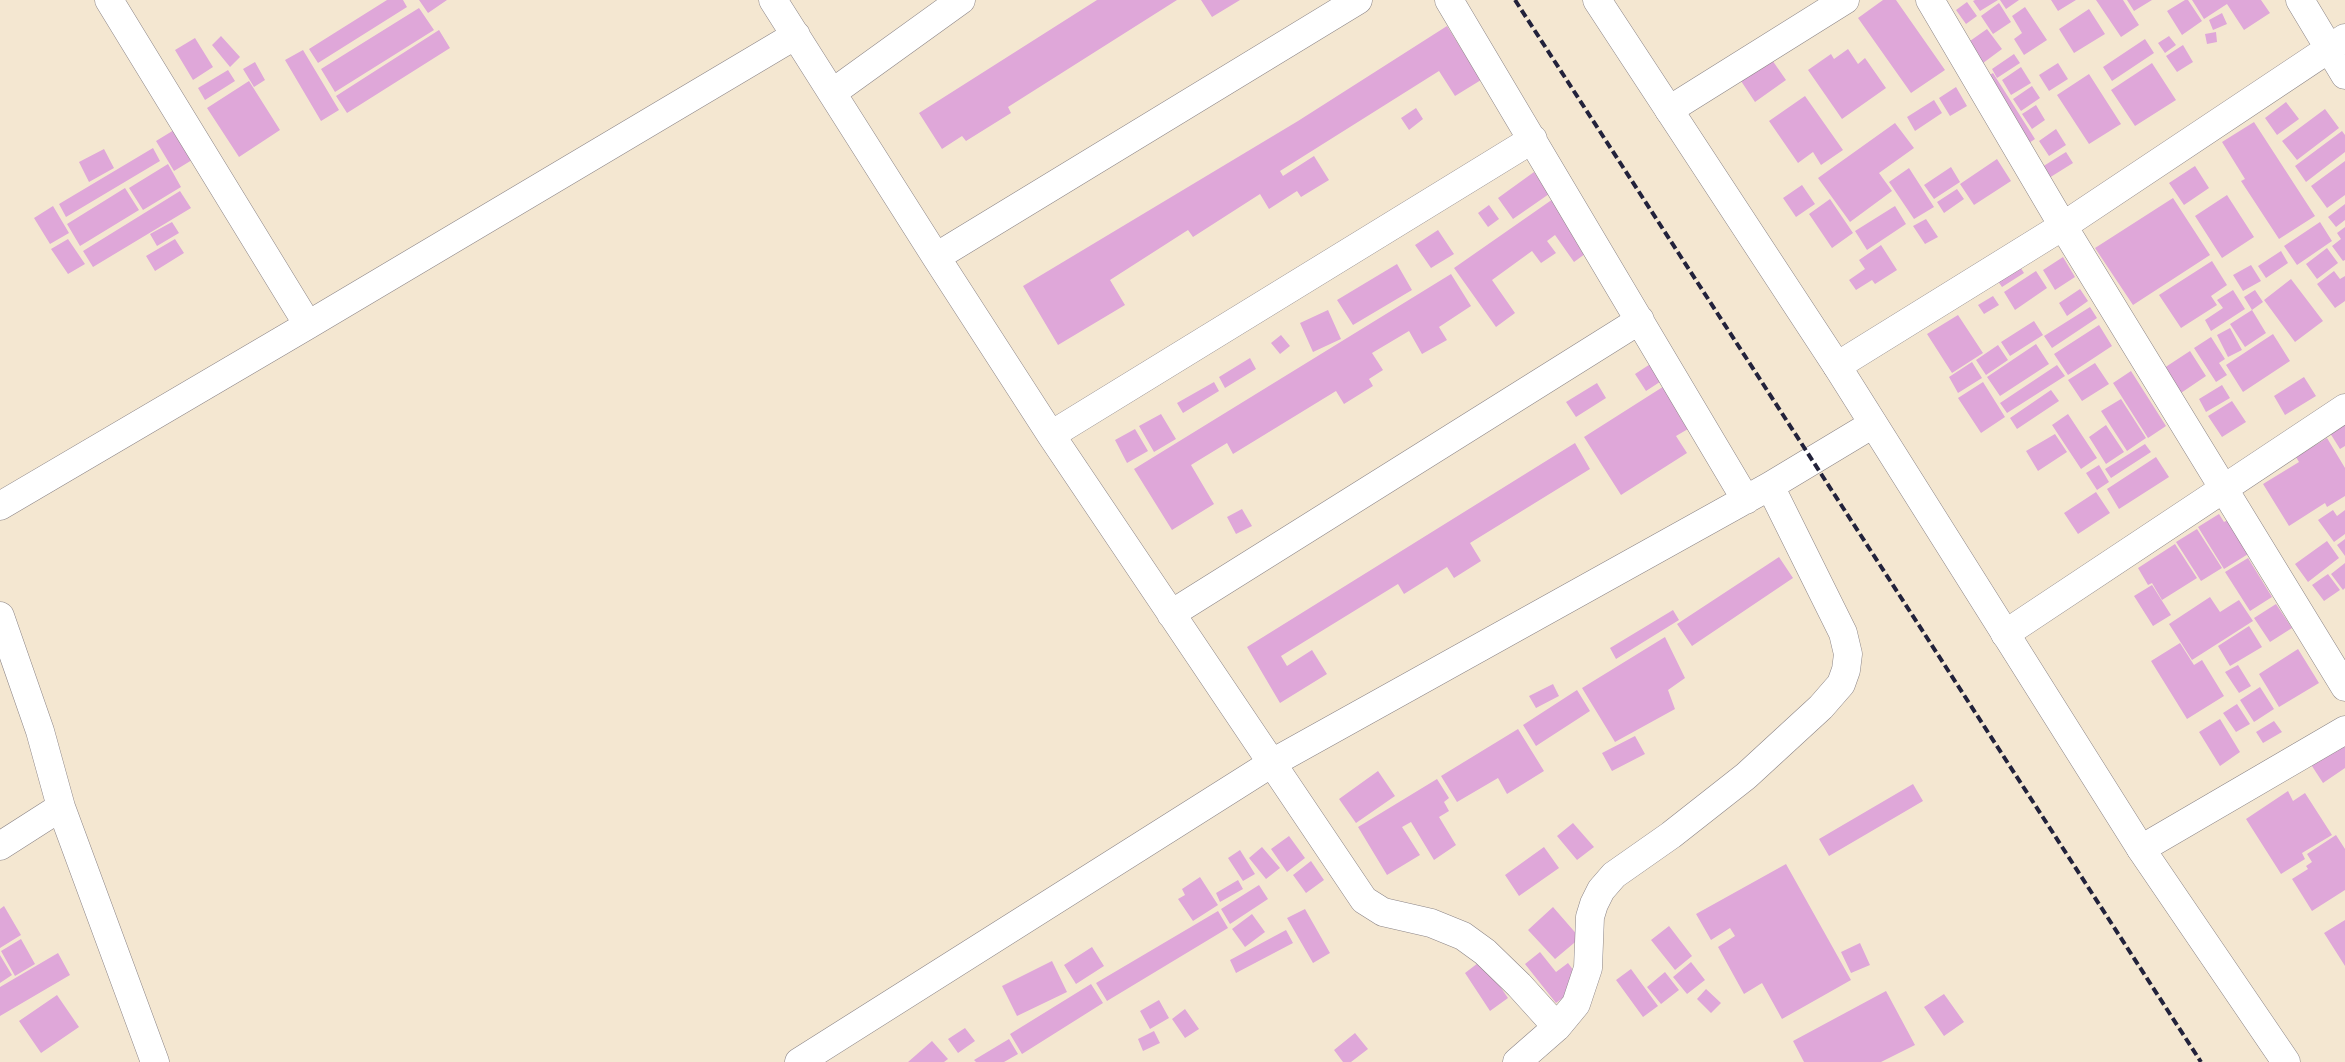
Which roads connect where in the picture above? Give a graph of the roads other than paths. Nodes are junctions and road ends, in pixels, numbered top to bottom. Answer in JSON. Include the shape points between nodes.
{"nodes":[{"id":1,"x":109,"y":0,"type":"edge"},
{"id":2,"x":773,"y":0,"type":"edge"},
{"id":3,"x":961,"y":0,"type":"edge"},
{"id":4,"x":1358,"y":0,"type":"edge"},
{"id":5,"x":1449,"y":0,"type":"edge"},
{"id":6,"x":1597,"y":0,"type":"edge"},
{"id":7,"x":1845,"y":0,"type":"edge"},
{"id":8,"x":1930,"y":0,"type":"edge"},
{"id":9,"x":2300,"y":0,"type":"edge"},
{"id":10,"x":796,"y":35,"type":"junction"},
{"id":11,"x":2337,"y":44,"type":"edge"},
{"id":12,"x":2345,"y":75,"type":"edge"},
{"id":13,"x":832,"y":93,"type":"junction"},
{"id":14,"x":1669,"y":110,"type":"junction"},
{"id":15,"x":1533,"y":139,"type":"junction"},
{"id":16,"x":2063,"y":226,"type":"junction"},
{"id":17,"x":936,"y":257,"type":"junction"},
{"id":18,"x":1640,"y":320,"type":"junction"},
{"id":19,"x":308,"y":325,"type":"junction"},
{"id":20,"x":1837,"y":366,"type":"junction"},
{"id":21,"x":2345,"y":408,"type":"edge"},
{"id":22,"x":1873,"y":424,"type":"junction"},
{"id":23,"x":1051,"y":435,"type":"junction"},
{"id":24,"x":1770,"y":486,"type":"junction"},
{"id":25,"x":2224,"y":488,"type":"junction"},
{"id":26,"x":1746,"y":500,"type":"junction"},
{"id":27,"x":0,"y":506,"type":"edge"},
{"id":28,"x":1171,"y":614,"type":"junction"},
{"id":29,"x":0,"y":616,"type":"edge"},
{"id":30,"x":2005,"y":634,"type":"junction"},
{"id":31,"x":2345,"y":687,"type":"edge"},
{"id":32,"x":2345,"y":730,"type":"edge"},
{"id":33,"x":1272,"y":763,"type":"junction"},
{"id":34,"x":61,"y":807,"type":"junction"},
{"id":35,"x":0,"y":846,"type":"edge"},
{"id":36,"x":2141,"y":848,"type":"junction"},
{"id":37,"x":1557,"y":1027,"type":"junction"},
{"id":38,"x":155,"y":1062,"type":"edge"},
{"id":39,"x":799,"y":1062,"type":"edge"},
{"id":40,"x":1517,"y":1062,"type":"edge"},
{"id":41,"x":2286,"y":1062,"type":"edge"}],
"edges":[{"from":1,"to":19,"type":"street"},
{"from":2,"to":10,"type":"street"},
{"from":3,"to":13,"type":"street"},
{"from":4,"to":17,"type":"street"},
{"from":5,"to":15,"type":"street"},
{"from":6,"to":14,"type":"street"},
{"from":7,"to":14,"type":"street"},
{"from":8,"to":16,"type":"street"},
{"from":9,"to":11,"type":"street"},
{"from":10,"to":13,"type":"street"},
{"from":10,"to":19,"type":"street"},
{"from":11,"to":12,"type":"street"},
{"from":11,"to":16,"type":"street"},
{"from":13,"to":17,"type":"street"},
{"from":14,"to":20,"type":"street"},
{"from":15,"to":18,"type":"street"},
{"from":15,"to":23,"type":"street"},
{"from":16,"to":20,"type":"street"},
{"from":16,"to":25,"type":"street"},
{"from":17,"to":23,"type":"street"},
{"from":18,"to":26,"type":"street"},
{"from":18,"to":28,"type":"street"},
{"from":19,"to":27,"type":"street"},
{"from":20,"to":22,"type":"street"},
{"from":21,"to":25,"type":"street"},
{"from":22,"to":24,"type":"street"},
{"from":22,"to":30,"type":"street"},
{"from":23,"to":28,"type":"street"},
{"from":24,"to":26,"type":"street"},
{"from":24,"to":37,"type":"street","via":[[1843,633],[1848,654],[1841,684],[1822,707],[1746,776],[1672,835],[1614,875],[1601,890],[1590,917],[1584,986],[1576,1004]]},
{"from":25,"to":30,"type":"street"},
{"from":25,"to":31,"type":"street"},
{"from":26,"to":33,"type":"street"},
{"from":28,"to":33,"type":"street"},
{"from":29,"to":34,"type":"street","via":[[40,731]]},
{"from":30,"to":36,"type":"street"},
{"from":32,"to":36,"type":"street"},
{"from":33,"to":37,"type":"street","via":[[1364,900],[1383,912],[1431,923],[1463,936],[1498,965]]},
{"from":33,"to":39,"type":"street"},
{"from":34,"to":35,"type":"street"},
{"from":34,"to":38,"type":"street"},
{"from":36,"to":41,"type":"street"},
{"from":37,"to":40,"type":"street"}]}
